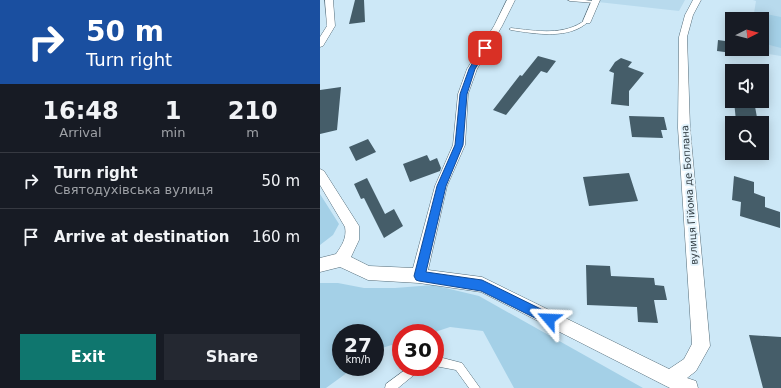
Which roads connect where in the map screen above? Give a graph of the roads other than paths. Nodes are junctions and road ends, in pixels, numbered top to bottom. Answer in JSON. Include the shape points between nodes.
{"nodes":[{"id":1,"x":329,"y":0,"type":"edge"},
{"id":2,"x":511,"y":0,"type":"edge"},
{"id":3,"x":570,"y":0,"type":"edge"},
{"id":4,"x":697,"y":0,"type":"edge"},
{"id":5,"x":595,"y":1,"type":"edge"},
{"id":6,"x":587,"y":21,"type":"joint"},
{"id":7,"x":511,"y":28,"type":"dead end"},
{"id":8,"x":320,"y":44,"type":"edge"},
{"id":9,"x":320,"y":174,"type":"edge"},
{"id":10,"x":341,"y":260,"type":"junction"},
{"id":11,"x":320,"y":265,"type":"edge"},
{"id":12,"x":419,"y":276,"type":"junction"},
{"id":13,"x":444,"y":363,"type":"edge"},
{"id":14,"x":405,"y":376,"type":"edge"},
{"id":15,"x":670,"y":379,"type":"junction"},
{"id":16,"x":390,"y":388,"type":"edge"},
{"id":17,"x":475,"y":388,"type":"edge"},
{"id":18,"x":689,"y":388,"type":"edge"}],
"edges":[{"from":1,"to":8,"type":"street","via":[[331,26]]},
{"from":2,"to":12,"type":"street","via":[[472,69],[463,94],[459,145],[441,186]]},
{"from":3,"to":5,"type":"lane"},
{"from":4,"to":15,"type":"street","name":"вулиця Гійома де Боплана","via":[[689,15],[683,37],[684,128],[700,346],[690,365]]},
{"from":5,"to":6,"type":"street"},
{"from":6,"to":7,"type":"lane","via":[[584,25],[556,32],[538,33]]},
{"from":9,"to":10,"type":"street","via":[[354,232],[353,240]]},
{"from":10,"to":11,"type":"street"},
{"from":10,"to":12,"type":"street","via":[[368,273]]},
{"from":12,"to":15,"type":"street","via":[[482,286]]},
{"from":13,"to":17,"type":"lane","via":[[459,366]]},
{"from":14,"to":16,"type":"lane"},
{"from":15,"to":18,"type":"street"}]}
